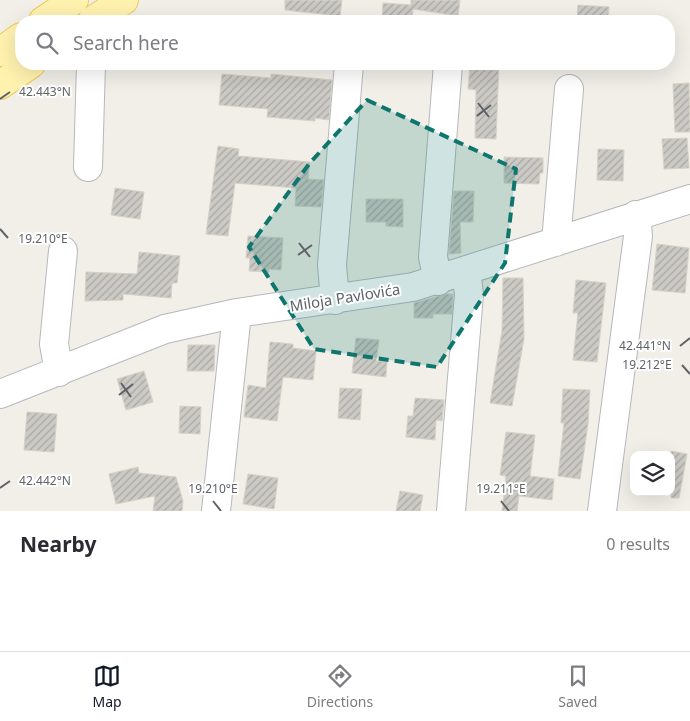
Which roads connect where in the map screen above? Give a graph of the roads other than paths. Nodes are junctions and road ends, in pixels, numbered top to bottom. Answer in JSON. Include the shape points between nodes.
{"nodes":[{"id":1,"x":74,"y":0,"type":"edge"},
{"id":2,"x":124,"y":0,"type":"edge"},
{"id":3,"x":53,"y":15,"type":"edge"},
{"id":4,"x":101,"y":15,"type":"edge"},
{"id":5,"x":15,"y":41,"type":"edge"},
{"id":6,"x":0,"y":52,"type":"edge"},
{"id":7,"x":22,"y":70,"type":"edge"},
{"id":8,"x":91,"y":70,"type":"edge"},
{"id":9,"x":348,"y":70,"type":"edge"},
{"id":10,"x":448,"y":70,"type":"edge"},
{"id":11,"x":0,"y":85,"type":"edge"},
{"id":12,"x":569,"y":89,"type":"dead end"},
{"id":13,"x":88,"y":167,"type":"dead end"},
{"id":14,"x":690,"y":199,"type":"edge"},
{"id":15,"x":636,"y":215,"type":"junction"},
{"id":16,"x":556,"y":242,"type":"junction"},
{"id":17,"x":63,"y":251,"type":"dead end"},
{"id":18,"x":466,"y":272,"type":"junction"},
{"id":19,"x":438,"y":281,"type":"junction"},
{"id":20,"x":334,"y":300,"type":"junction"},
{"id":21,"x":237,"y":313,"type":"junction"},
{"id":22,"x":59,"y":372,"type":"junction"},
{"id":23,"x":0,"y":394,"type":"edge"},
{"id":24,"x":216,"y":511,"type":"edge"},
{"id":25,"x":451,"y":511,"type":"edge"},
{"id":26,"x":602,"y":511,"type":"edge"}],
"edges":[{"from":1,"to":3,"type":"main road"},
{"from":2,"to":4,"type":"main road"},
{"from":5,"to":6,"type":"main road"},
{"from":7,"to":11,"type":"main road"},
{"from":8,"to":13,"type":"street"},
{"from":9,"to":20,"type":"street","via":[[332,265]]},
{"from":10,"to":19,"type":"street","via":[[433,257]]},
{"from":12,"to":16,"type":"street"},
{"from":14,"to":15,"type":"street","name":"Miloja Pavlovića"},
{"from":15,"to":16,"type":"street","name":"Miloja Pavlovića"},
{"from":15,"to":26,"type":"street","via":[[638,236]]},
{"from":16,"to":18,"type":"street","name":"Miloja Pavlovića"},
{"from":17,"to":22,"type":"street","via":[[54,344]]},
{"from":18,"to":19,"type":"street","name":"Miloja Pavlovića"},
{"from":18,"to":25,"type":"street","via":[[468,294]]},
{"from":19,"to":20,"type":"street","name":"Miloja Pavlovića"},
{"from":20,"to":21,"type":"street","name":"Miloja Pavlovića"},
{"from":21,"to":22,"type":"street","name":"Miloja Pavlovića","via":[[165,329]]},
{"from":21,"to":24,"type":"street"},
{"from":22,"to":23,"type":"street","name":"Miloja Pavlovića"}]}
